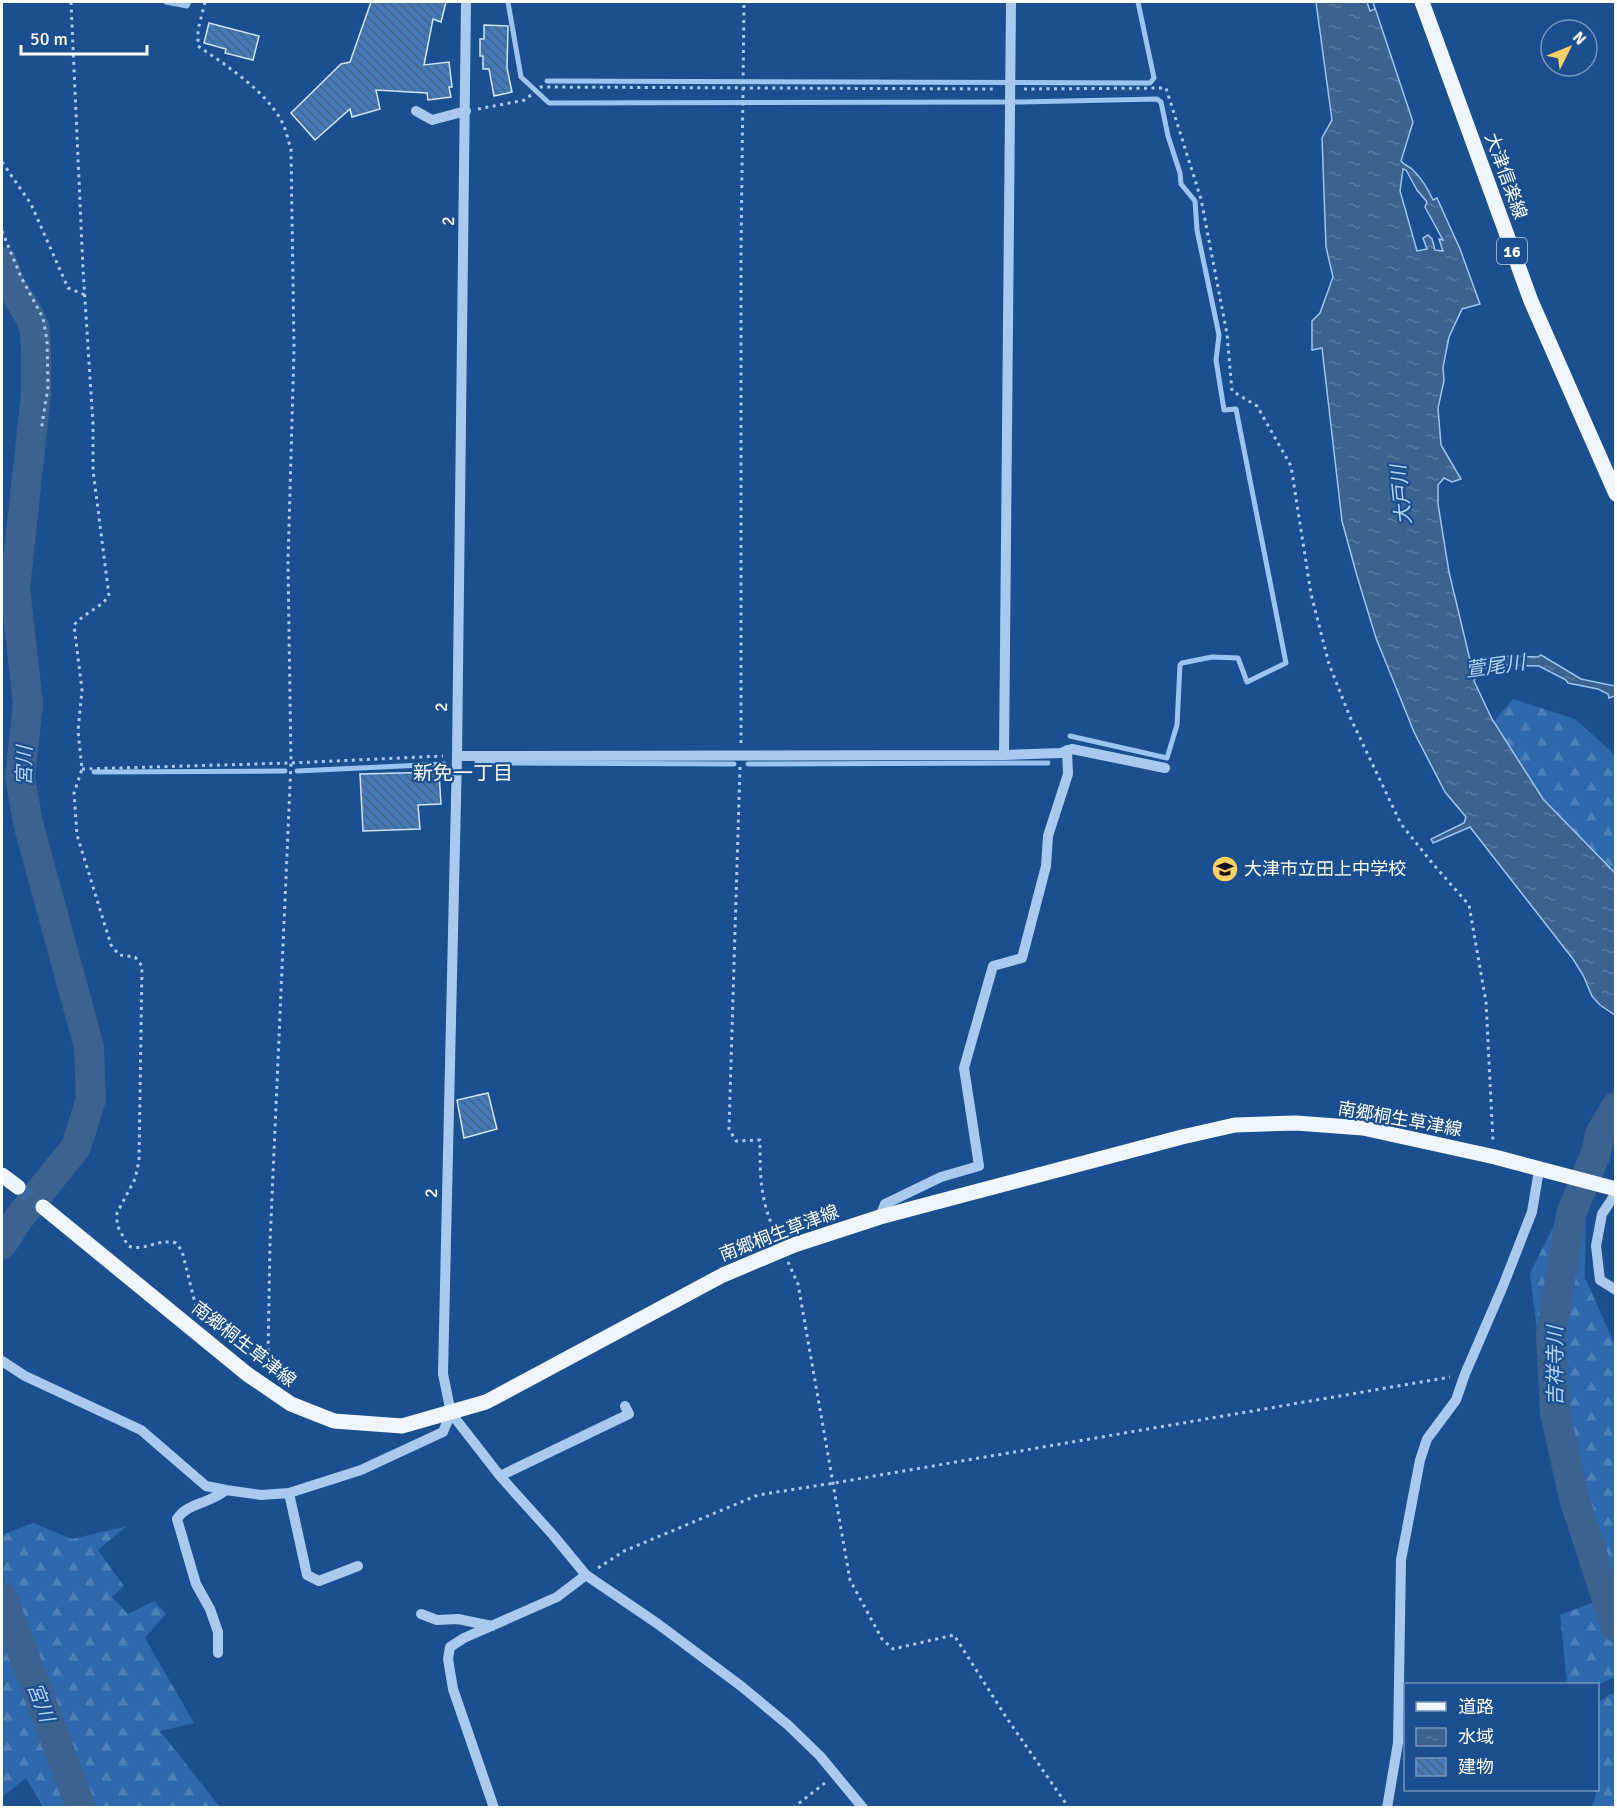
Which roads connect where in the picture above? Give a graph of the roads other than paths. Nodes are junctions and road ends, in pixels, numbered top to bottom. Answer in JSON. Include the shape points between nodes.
{"nodes":[{"id":1,"x":466,"y":2,"type":"edge"},
{"id":2,"x":1011,"y":2,"type":"edge"},
{"id":3,"x":1422,"y":2,"type":"edge"},
{"id":4,"x":416,"y":111,"type":"dead end"},
{"id":5,"x":466,"y":111,"type":"junction"},
{"id":6,"x":1616,"y":494,"type":"edge"},
{"id":7,"x":1067,"y":750,"type":"junction"},
{"id":8,"x":1004,"y":755,"type":"junction"},
{"id":9,"x":457,"y":756,"type":"junction"},
{"id":10,"x":1165,"y":768,"type":"dead end"},
{"id":11,"x":1539,"y":1170,"type":"junction"},
{"id":12,"x":2,"y":1174,"type":"edge"},
{"id":13,"x":18,"y":1187,"type":"tunnel mouth"},
{"id":14,"x":1614,"y":1190,"type":"edge"},
{"id":15,"x":43,"y":1207,"type":"tunnel mouth"},
{"id":16,"x":880,"y":1217,"type":"junction"},
{"id":17,"x":1616,"y":1290,"type":"edge"},
{"id":18,"x":2,"y":1361,"type":"edge"},
{"id":19,"x":625,"y":1406,"type":"dead end"},
{"id":20,"x":451,"y":1413,"type":"junction"},
{"id":21,"x":500,"y":1476,"type":"junction"},
{"id":22,"x":226,"y":1490,"type":"junction"},
{"id":23,"x":289,"y":1493,"type":"junction"},
{"id":24,"x":358,"y":1566,"type":"dead end"},
{"id":25,"x":586,"y":1575,"type":"junction"},
{"id":26,"x":421,"y":1614,"type":"dead end"},
{"id":27,"x":493,"y":1626,"type":"junction"},
{"id":28,"x":218,"y":1653,"type":"dead end"},
{"id":29,"x":1402,"y":1744,"type":"edge"},
{"id":30,"x":494,"y":1808,"type":"edge"},
{"id":31,"x":862,"y":1808,"type":"edge"},
{"id":32,"x":1388,"y":1808,"type":"edge"}],
"edges":[{"from":1,"to":5,"type":"street","name":"2"},
{"from":2,"to":8,"type":"street"},
{"from":3,"to":6,"type":"main road","name":"大津信楽線","number":"16","via":[[1531,301]]},
{"from":4,"to":5,"type":"street","via":[[432,120]]},
{"from":5,"to":9,"type":"street","name":"2"},
{"from":7,"to":8,"type":"street"},
{"from":7,"to":10,"type":"street"},
{"from":7,"to":16,"type":"street","via":[[1068,774],[1048,836],[1046,866],[1022,958],[993,966],[964,1068],[979,1166],[941,1178],[885,1204]]},
{"from":8,"to":9,"type":"street"},
{"from":9,"to":20,"type":"street","name":"2","via":[[443,1374]]},
{"from":11,"to":14,"type":"main road","name":"南郷桐生草津線"},
{"from":11,"to":16,"type":"main road","name":"南郷桐生草津線","via":[[1363,1128],[1296,1123],[1235,1125]]},
{"from":11,"to":29,"type":"street","via":[[1532,1212],[1456,1400],[1427,1439],[1419,1460],[1401,1560]]},
{"from":12,"to":13,"type":"main road"},
{"from":14,"to":17,"type":"street","via":[[1602,1214],[1596,1246],[1600,1281]]},
{"from":15,"to":20,"type":"main road","name":"南郷桐生草津線","via":[[291,1404],[334,1421],[402,1426]]},
{"from":16,"to":20,"type":"main road","name":"南郷桐生草津線","via":[[723,1275],[486,1402]]},
{"from":18,"to":22,"type":"street","via":[[25,1376],[141,1430],[206,1486]]},
{"from":19,"to":21,"type":"street","via":[[629,1414]]},
{"from":20,"to":21,"type":"street"},
{"from":20,"to":23,"type":"street","via":[[443,1432],[361,1470]]},
{"from":21,"to":25,"type":"street"},
{"from":22,"to":23,"type":"street","via":[[261,1495]]},
{"from":22,"to":28,"type":"street","via":[[183,1510],[177,1519],[196,1584],[218,1632]]},
{"from":23,"to":24,"type":"street","via":[[307,1575],[319,1581]]},
{"from":25,"to":27,"type":"street","via":[[557,1597]]},
{"from":25,"to":31,"type":"street","via":[[658,1624],[788,1725],[836,1774]]},
{"from":26,"to":27,"type":"street","via":[[437,1620],[458,1619]]},
{"from":27,"to":30,"type":"street","via":[[450,1647],[448,1659],[453,1689]]},
{"from":29,"to":32,"type":"street"}]}
